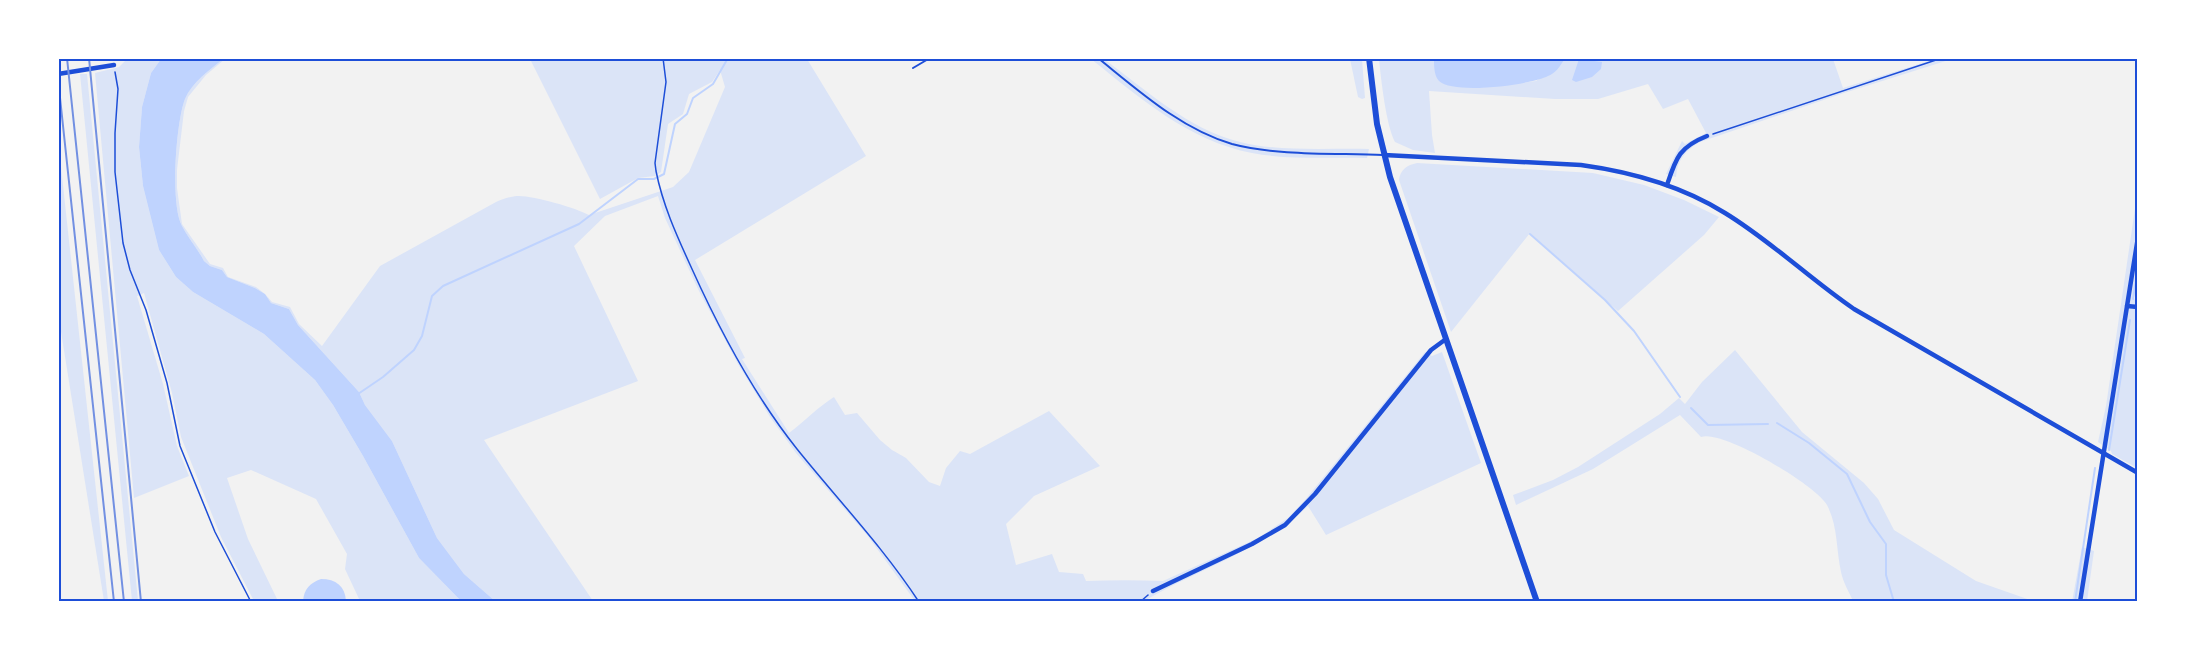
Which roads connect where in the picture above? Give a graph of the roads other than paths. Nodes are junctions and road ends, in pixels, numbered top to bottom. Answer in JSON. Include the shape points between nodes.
{"nodes":[{"id":1,"x":930,"y":58,"type":"edge"},
{"id":2,"x":1098,"y":58,"type":"edge"},
{"id":3,"x":1369,"y":58,"type":"edge"},
{"id":4,"x":114,"y":65,"type":"road end"},
{"id":5,"x":913,"y":68,"type":"dead end"},
{"id":6,"x":58,"y":74,"type":"edge"},
{"id":7,"x":1707,"y":136,"type":"road end"},
{"id":8,"x":1384,"y":155,"type":"junction"},
{"id":9,"x":1667,"y":184,"type":"junction"},
{"id":10,"x":2138,"y":237,"type":"edge"},
{"id":11,"x":2127,"y":306,"type":"junction"},
{"id":12,"x":2138,"y":307,"type":"edge"},
{"id":13,"x":1446,"y":339,"type":"junction"},
{"id":14,"x":2104,"y":455,"type":"junction"},
{"id":15,"x":2138,"y":473,"type":"edge"},
{"id":16,"x":1153,"y":591,"type":"road end"},
{"id":17,"x":1537,"y":602,"type":"edge"},
{"id":18,"x":2080,"y":602,"type":"edge"}],
"edges":[{"from":1,"to":5,"type":"lane"},
{"from":2,"to":8,"type":"lane","via":[[1168,113],[1232,144],[1286,151]]},
{"from":3,"to":8,"type":"main road"},
{"from":4,"to":6,"type":"street"},
{"from":7,"to":9,"type":"street","via":[[1684,148]]},
{"from":8,"to":9,"type":"street","via":[[1581,165]]},
{"from":8,"to":13,"type":"main road"},
{"from":9,"to":14,"type":"street","via":[[1751,230],[1854,309]]},
{"from":10,"to":11,"type":"street"},
{"from":11,"to":12,"type":"street"},
{"from":11,"to":14,"type":"street"},
{"from":13,"to":16,"type":"street","via":[[1431,350],[1315,494],[1285,525]]},
{"from":13,"to":17,"type":"main road"},
{"from":14,"to":15,"type":"street"},
{"from":14,"to":18,"type":"street"}]}
